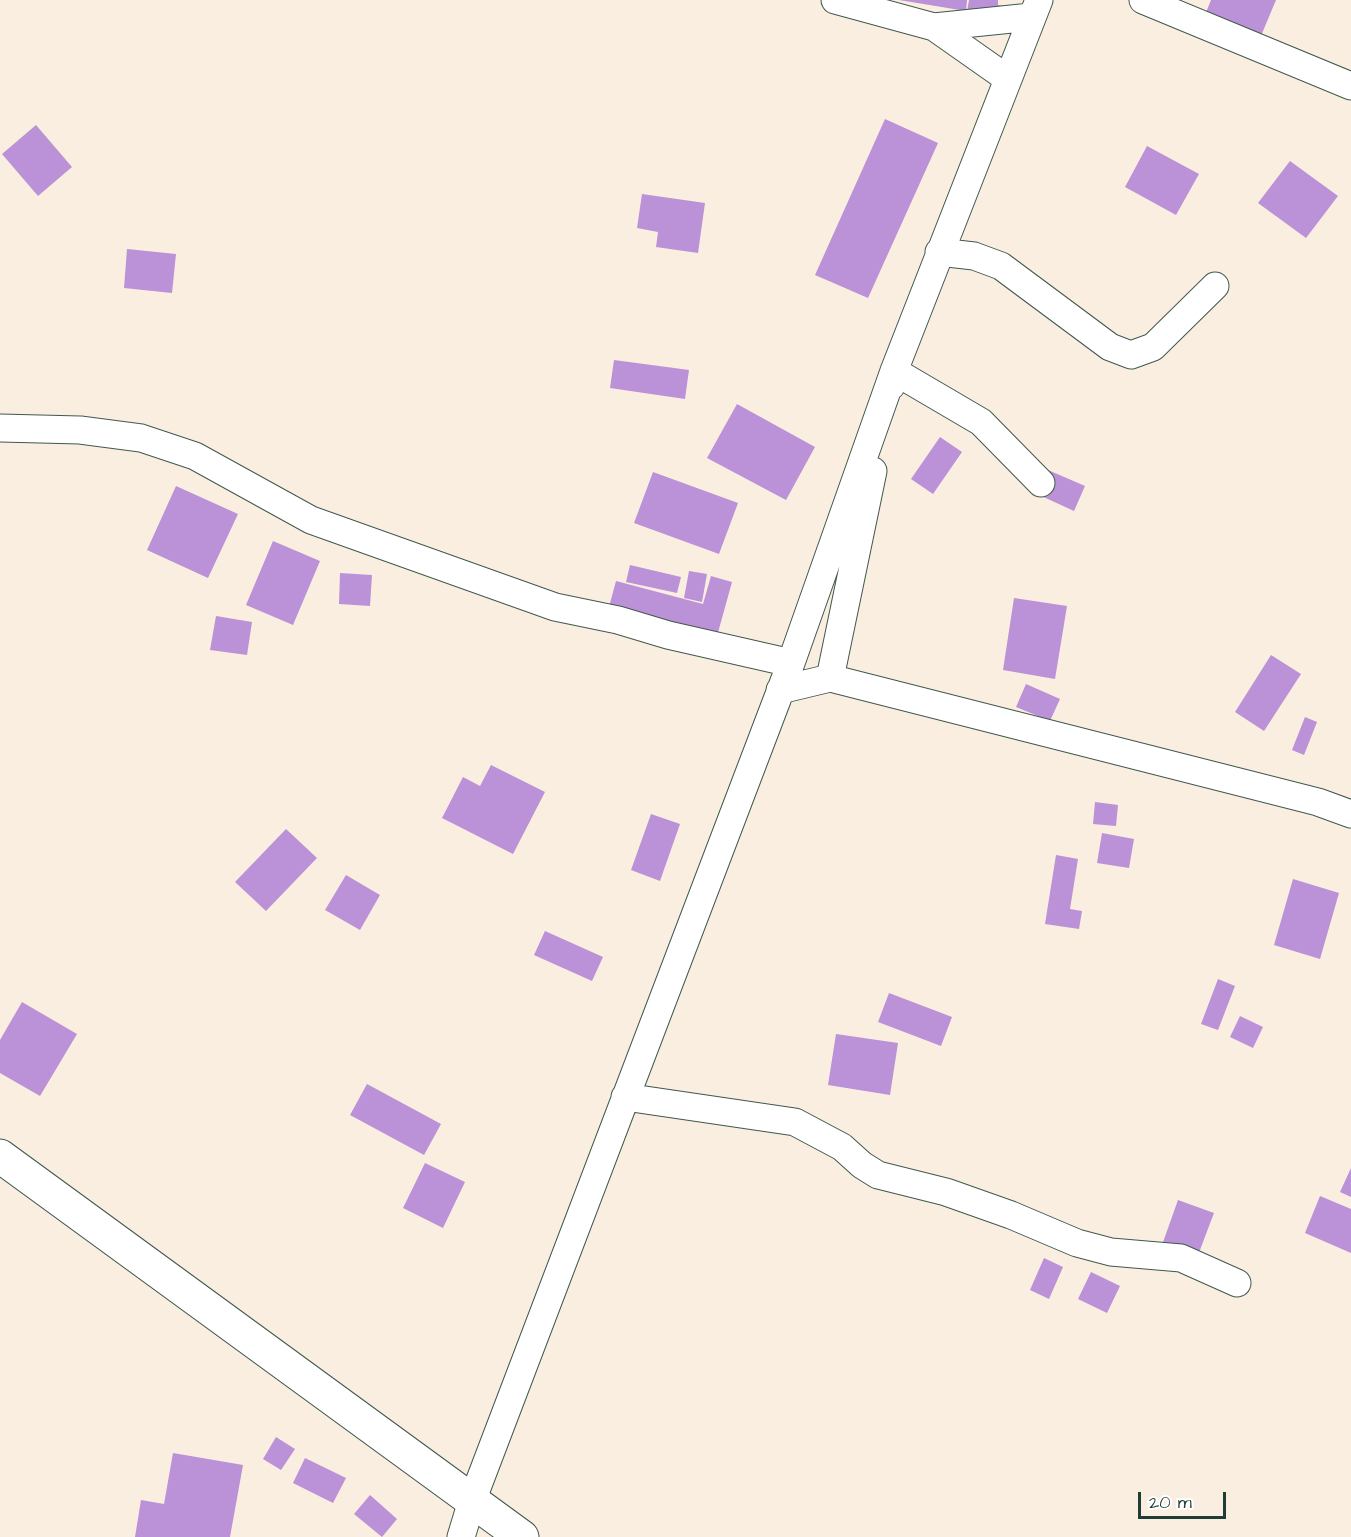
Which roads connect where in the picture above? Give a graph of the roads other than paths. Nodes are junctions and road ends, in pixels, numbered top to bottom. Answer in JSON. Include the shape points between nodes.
{"nodes":[{"id":1,"x":835,"y":0,"type":"edge"},
{"id":2,"x":1143,"y":0,"type":"edge"},
{"id":3,"x":1035,"y":8,"type":"edge"},
{"id":4,"x":934,"y":27,"type":"junction"},
{"id":5,"x":1008,"y":79,"type":"junction"},
{"id":6,"x":1351,"y":86,"type":"edge"},
{"id":7,"x":939,"y":252,"type":"junction"},
{"id":8,"x":1215,"y":286,"type":"dead end"},
{"id":9,"x":894,"y":371,"type":"junction"},
{"id":10,"x":0,"y":428,"type":"edge"},
{"id":11,"x":1041,"y":483,"type":"dead end"},
{"id":12,"x":790,"y":663,"type":"junction"},
{"id":13,"x":830,"y":678,"type":"junction"},
{"id":14,"x":780,"y":690,"type":"junction"},
{"id":15,"x":1351,"y":814,"type":"edge"},
{"id":16,"x":625,"y":1097,"type":"junction"},
{"id":17,"x":0,"y":1156,"type":"edge"},
{"id":18,"x":1237,"y":1283,"type":"dead end"},
{"id":19,"x":472,"y":1501,"type":"junction"},
{"id":20,"x":461,"y":1537,"type":"edge"},
{"id":21,"x":522,"y":1537,"type":"edge"}],
"edges":[{"from":1,"to":4,"type":"street"},
{"from":2,"to":6,"type":"street"},
{"from":3,"to":4,"type":"street"},
{"from":3,"to":5,"type":"street"},
{"from":4,"to":5,"type":"street"},
{"from":5,"to":7,"type":"street"},
{"from":7,"to":8,"type":"street","via":[[974,256],[1001,266],[1110,346],[1131,355],[1153,347]]},
{"from":7,"to":9,"type":"street"},
{"from":9,"to":11,"type":"street","via":[[981,422]]},
{"from":9,"to":12,"type":"street"},
{"from":9,"to":13,"type":"street"},
{"from":10,"to":12,"type":"street","via":[[80,430],[141,438],[195,456],[310,520],[555,607]]},
{"from":12,"to":14,"type":"street"},
{"from":13,"to":14,"type":"street"},
{"from":13,"to":15,"type":"street","via":[[1318,802]]},
{"from":14,"to":16,"type":"street"},
{"from":16,"to":18,"type":"street","via":[[795,1122],[842,1147],[878,1175],[946,1192],[1077,1243],[1111,1252],[1180,1258]]},
{"from":16,"to":19,"type":"street"},
{"from":17,"to":19,"type":"street"},
{"from":19,"to":20,"type":"street"},
{"from":19,"to":21,"type":"street"}]}
